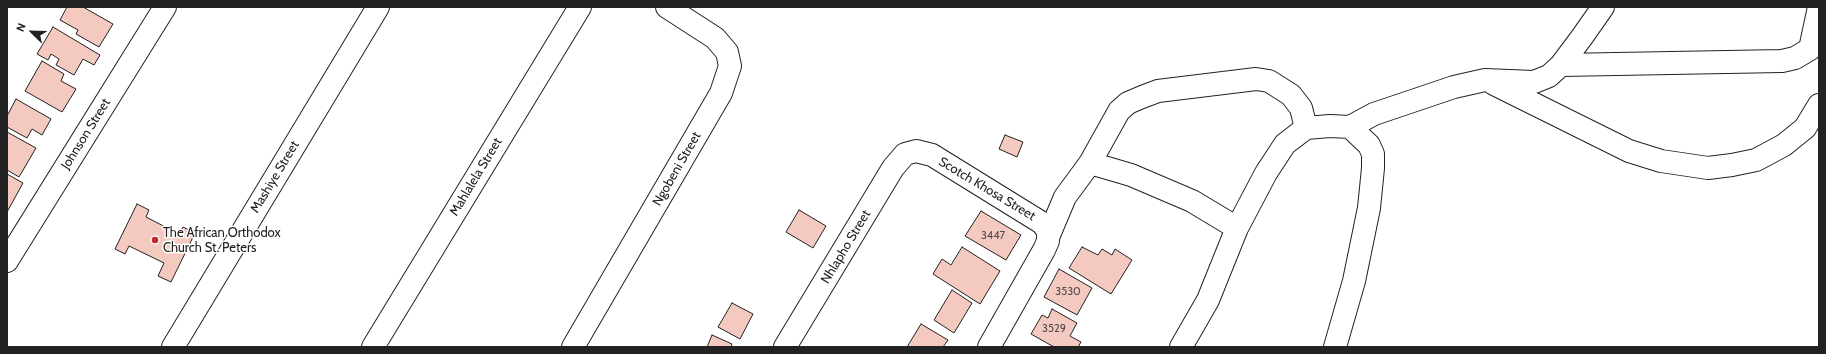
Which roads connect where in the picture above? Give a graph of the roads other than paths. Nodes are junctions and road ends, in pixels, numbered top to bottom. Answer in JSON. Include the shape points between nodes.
{"nodes":[{"id":1,"x":165,"y":7,"type":"edge"},
{"id":2,"x":378,"y":7,"type":"edge"},
{"id":3,"x":580,"y":7,"type":"edge"},
{"id":4,"x":667,"y":7,"type":"edge"},
{"id":5,"x":1603,"y":7,"type":"edge"},
{"id":6,"x":1819,"y":7,"type":"edge"},
{"id":7,"x":1815,"y":54,"type":"edge"},
{"id":8,"x":1561,"y":65,"type":"junction"},
{"id":9,"x":1485,"y":80,"type":"junction"},
{"id":10,"x":1819,"y":105,"type":"edge"},
{"id":11,"x":1350,"y":127,"type":"junction"},
{"id":12,"x":1306,"y":128,"type":"junction"},
{"id":13,"x":910,"y":152,"type":"joint"},
{"id":14,"x":1090,"y":163,"type":"junction"},
{"id":15,"x":1236,"y":228,"type":"junction"},
{"id":16,"x":1049,"y":235,"type":"junction"},
{"id":17,"x":7,"y":261,"type":"edge"},
{"id":18,"x":173,"y":347,"type":"edge"},
{"id":19,"x":373,"y":347,"type":"edge"},
{"id":20,"x":573,"y":347,"type":"edge"},
{"id":21,"x":785,"y":347,"type":"edge"},
{"id":22,"x":989,"y":347,"type":"edge"},
{"id":23,"x":1181,"y":347,"type":"edge"},
{"id":24,"x":1335,"y":347,"type":"edge"}],
"edges":[{"from":1,"to":17,"type":"street","name":"Johnson Street"},
{"from":2,"to":18,"type":"street","name":"Mashiye Street"},
{"from":3,"to":19,"type":"street","name":"Mahlalela Street"},
{"from":4,"to":20,"type":"street","name":"Ngobeni Street","via":[[715,38],[727,52],[730,66],[721,93]]},
{"from":5,"to":8,"type":"street"},
{"from":6,"to":7,"type":"street"},
{"from":7,"to":8,"type":"street","via":[[1766,62]]},
{"from":8,"to":9,"type":"street","via":[[1549,76],[1534,82]]},
{"from":9,"to":10,"type":"street","via":[[1629,151],[1661,161],[1708,168],[1756,160],[1784,145],[1805,128]]},
{"from":9,"to":11,"type":"street","via":[[1397,105]]},
{"from":11,"to":12,"type":"street"},
{"from":11,"to":24,"type":"street","via":[[1370,145],[1373,168],[1369,208],[1354,281]]},
{"from":12,"to":14,"type":"street","via":[[1301,108],[1291,95],[1269,81],[1256,79],[1158,92],[1128,103],[1119,111]]},
{"from":12,"to":15,"type":"street","via":[[1285,144]]},
{"from":13,"to":16,"type":"street","name":"Scotch Khosa Street","via":[[932,155],[1042,223]]},
{"from":13,"to":21,"type":"street","name":"Nhlapho Street","via":[[893,168]]},
{"from":14,"to":15,"type":"street","via":[[1131,175],[1192,201]]},
{"from":14,"to":16,"type":"street","via":[[1065,197]]},
{"from":15,"to":23,"type":"street","via":[[1208,300]]},
{"from":16,"to":22,"type":"street","via":[[1044,250]]}]}
